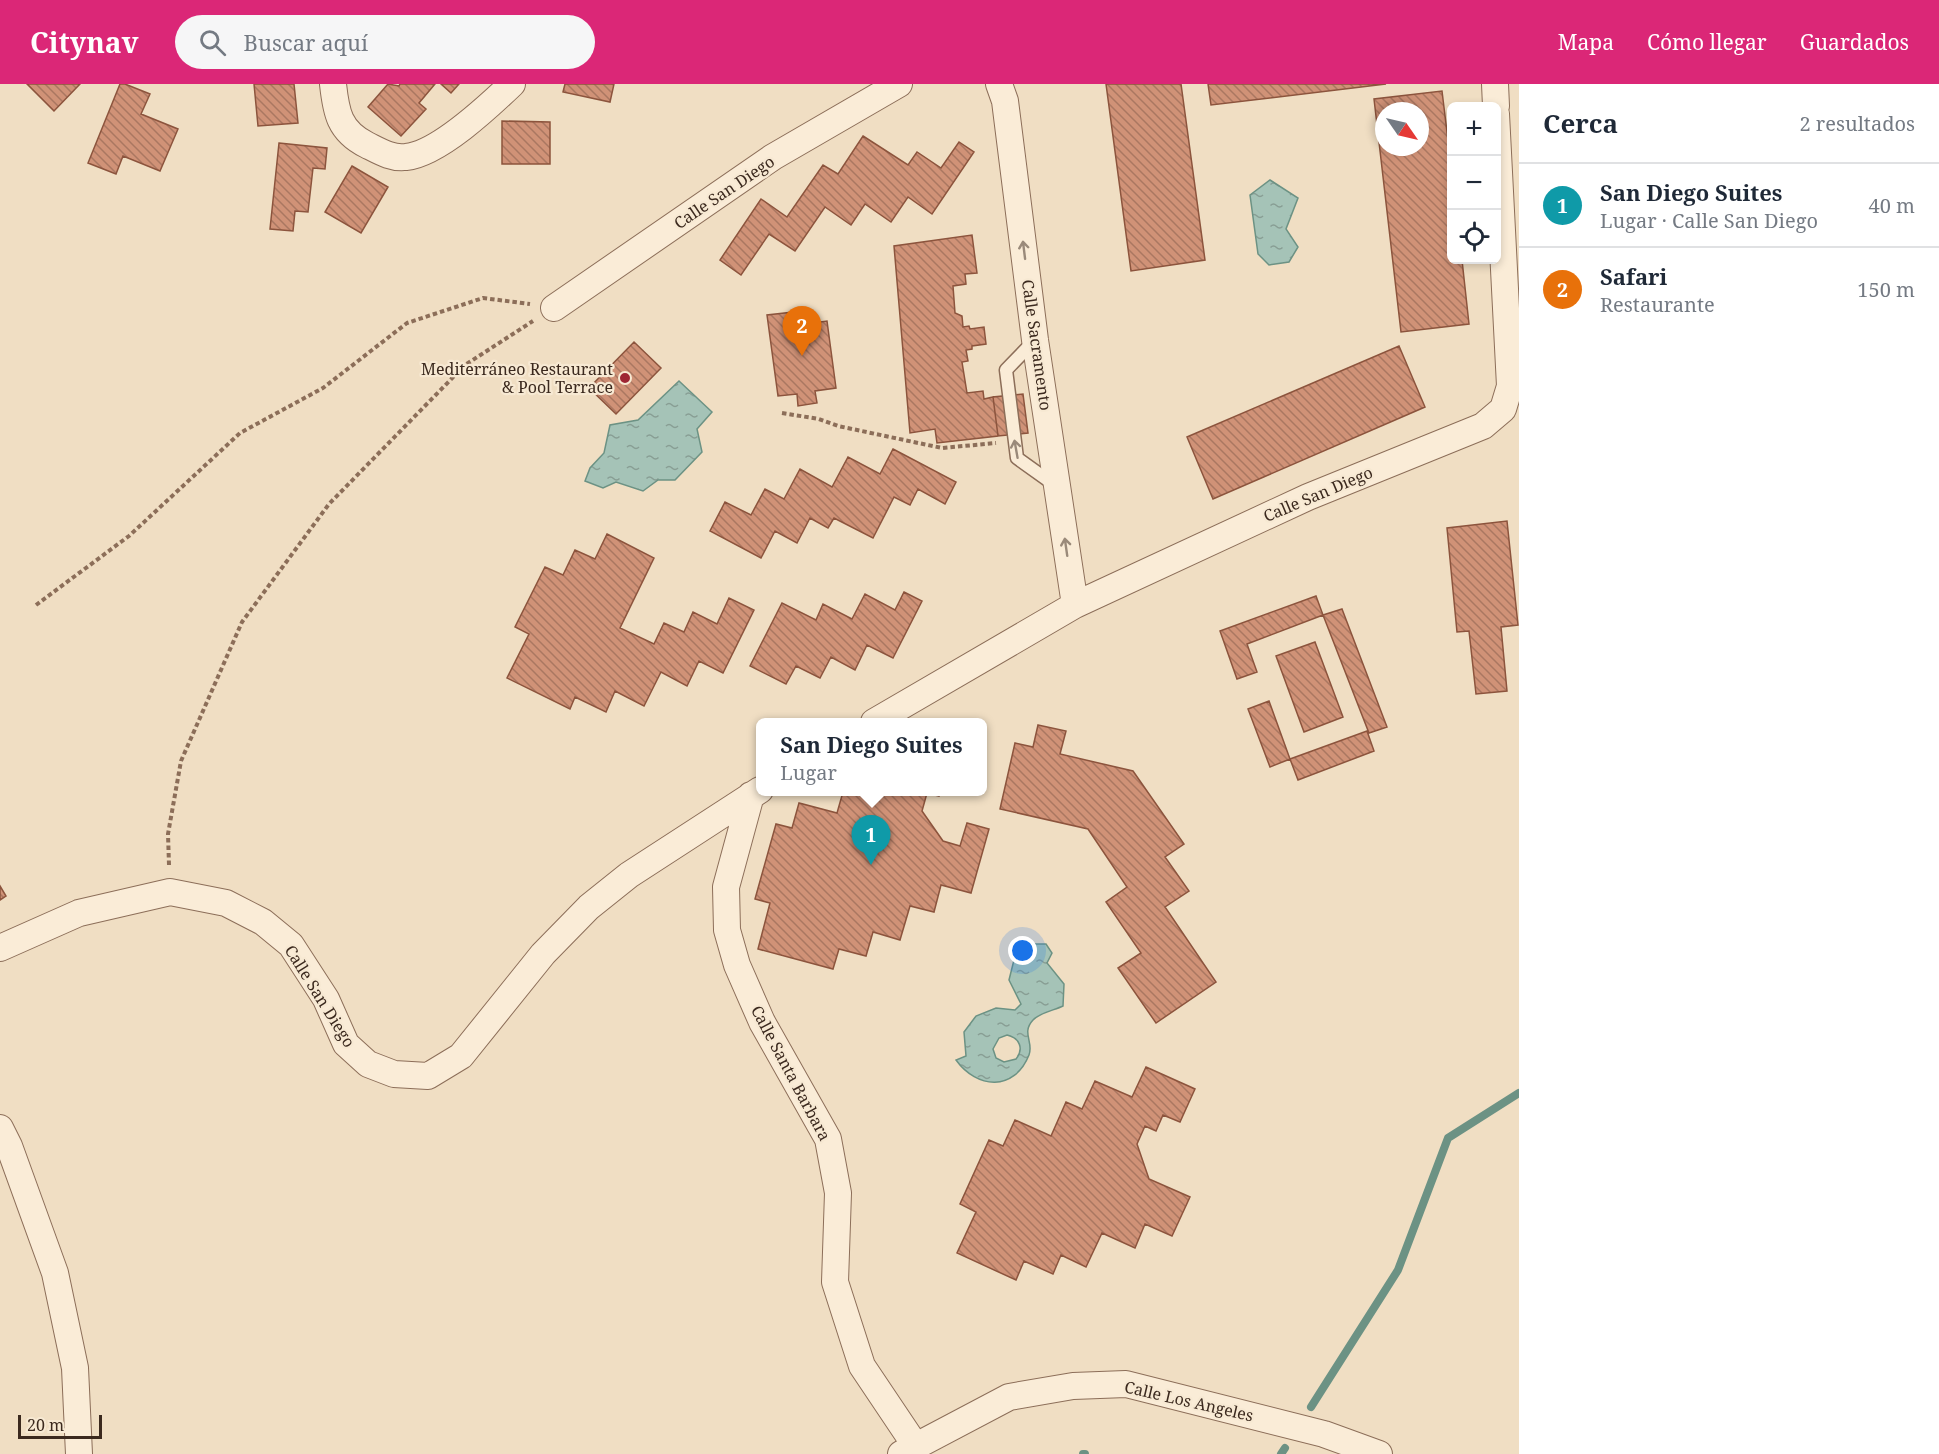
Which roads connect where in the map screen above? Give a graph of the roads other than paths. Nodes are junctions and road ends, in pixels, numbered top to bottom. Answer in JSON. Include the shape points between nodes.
{"nodes":[{"id":1,"x":333,"y":84,"type":"edge"},
{"id":2,"x":512,"y":84,"type":"edge"},
{"id":3,"x":899,"y":84,"type":"edge"},
{"id":4,"x":999,"y":84,"type":"edge"},
{"id":5,"x":1495,"y":84,"type":"edge"},
{"id":6,"x":1496,"y":102,"type":"edge"},
{"id":7,"x":1499,"y":156,"type":"edge"},
{"id":8,"x":554,"y":308,"type":"road end"},
{"id":9,"x":1035,"y":340,"type":"junction"},
{"id":10,"x":1058,"y":487,"type":"junction"},
{"id":11,"x":1075,"y":605,"type":"junction"},
{"id":12,"x":882,"y":718,"type":"edge"},
{"id":13,"x":756,"y":793,"type":"edge"},
{"id":14,"x":0,"y":948,"type":"edge"},
{"id":15,"x":0,"y":1128,"type":"edge"},
{"id":16,"x":908,"y":1449,"type":"edge"},
{"id":17,"x":79,"y":1454,"type":"edge"},
{"id":18,"x":1379,"y":1454,"type":"edge"}],
"edges":[{"from":1,"to":2,"type":"street","via":[[343,126],[360,142],[385,154],[406,157],[432,149],[454,134]]},
{"from":3,"to":8,"type":"street","name":"Calle San Diego","via":[[773,158]]},
{"from":9,"to":4,"type":"street","name":"Calle Sacramento","one_way":true,"via":[[1005,101]]},
{"from":5,"to":6,"type":"street"},
{"from":7,"to":11,"type":"street","name":"Calle San Diego","via":[[1510,386],[1503,409],[1483,426],[1308,497]]},
{"from":9,"to":10,"type":"street","name":"Calle Sacramento"},
{"from":10,"to":9,"type":"lane","one_way":true,"via":[[1017,458],[1006,370]]},
{"from":11,"to":10,"type":"street","name":"Calle Sacramento","one_way":true},
{"from":11,"to":12,"type":"street","name":"Calle San Diego"},
{"from":13,"to":14,"type":"street","name":"Calle San Diego","via":[[629,874],[589,907],[543,954],[461,1056],[428,1076],[394,1074],[368,1064],[346,1044],[326,999],[291,945],[263,922],[226,903],[170,892],[79,913]]},
{"from":13,"to":16,"type":"street","name":"Calle Santa Barbara","via":[[726,887],[727,930],[737,965],[762,1022],[828,1139],[838,1193],[835,1282],[862,1366]]},
{"from":15,"to":17,"type":"street","via":[[55,1273],[75,1368]]},
{"from":16,"to":18,"type":"street","name":"Calle Los Angeles","via":[[1009,1397],[1073,1386],[1126,1384],[1324,1434]]}]}
